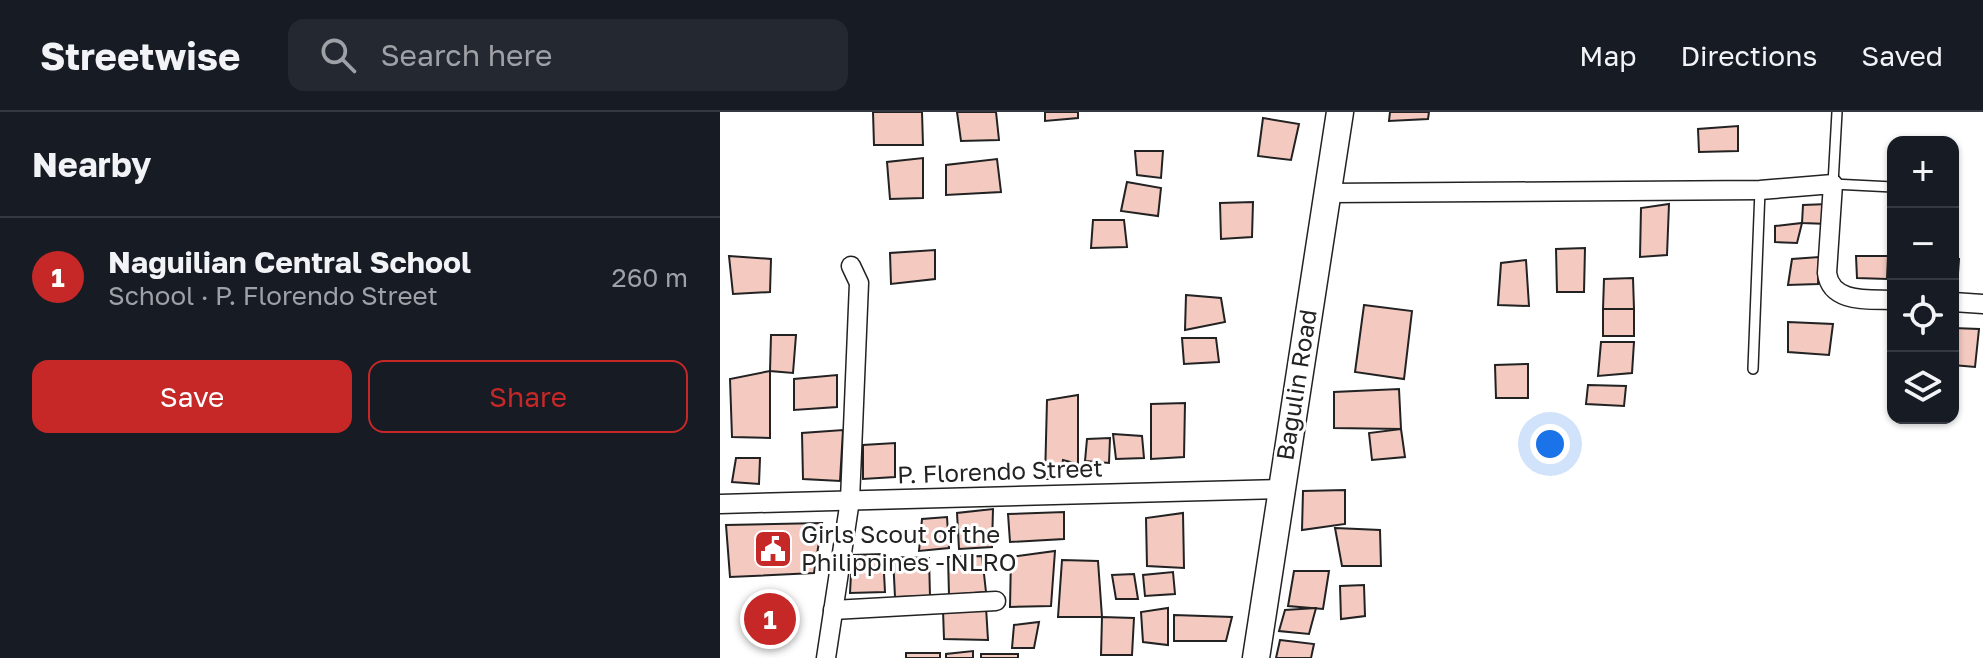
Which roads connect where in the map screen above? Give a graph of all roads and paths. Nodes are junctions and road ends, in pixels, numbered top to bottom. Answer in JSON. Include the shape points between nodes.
{"nodes":[{"id":1,"x":1340,"y":112,"type":"edge"},
{"id":2,"x":1837,"y":112,"type":"edge"},
{"id":3,"x":1833,"y":184,"type":"junction"},
{"id":4,"x":1887,"y":187,"type":"edge"},
{"id":5,"x":1760,"y":190,"type":"junction"},
{"id":6,"x":1328,"y":193,"type":"junction"},
{"id":7,"x":851,"y":266,"type":"dead end"},
{"id":8,"x":1887,"y":300,"type":"edge"},
{"id":9,"x":1959,"y":302,"type":"edge"},
{"id":10,"x":1983,"y":304,"type":"edge"},
{"id":11,"x":1753,"y":369,"type":"dead end"},
{"id":12,"x":1281,"y":489,"type":"junction"},
{"id":13,"x":850,"y":500,"type":"junction"},
{"id":14,"x":720,"y":504,"type":"edge"},
{"id":15,"x":996,"y":601,"type":"dead end"},
{"id":16,"x":833,"y":610,"type":"junction"},
{"id":17,"x":826,"y":658,"type":"edge"},
{"id":18,"x":1256,"y":658,"type":"edge"}],
"edges":[{"from":1,"to":6,"type":"main road","name":"Bagulin Road"},
{"from":2,"to":3,"type":"lane"},
{"from":3,"to":4,"type":"lane"},
{"from":3,"to":5,"type":"street"},
{"from":3,"to":8,"type":"street","via":[[1827,273],[1831,287],[1843,296]]},
{"from":5,"to":6,"type":"street"},
{"from":5,"to":11,"type":"lane"},
{"from":6,"to":12,"type":"main road","name":"Bagulin Road"},
{"from":7,"to":13,"type":"street","via":[[859,283]]},
{"from":9,"to":10,"type":"street"},
{"from":12,"to":13,"type":"street","name":"P. Florendo Street"},
{"from":12,"to":18,"type":"main road","name":"Bagulin Road"},
{"from":13,"to":14,"type":"street","name":"P. Florendo Street"},
{"from":13,"to":16,"type":"street"},
{"from":15,"to":16,"type":"street"},
{"from":16,"to":17,"type":"street"}]}
